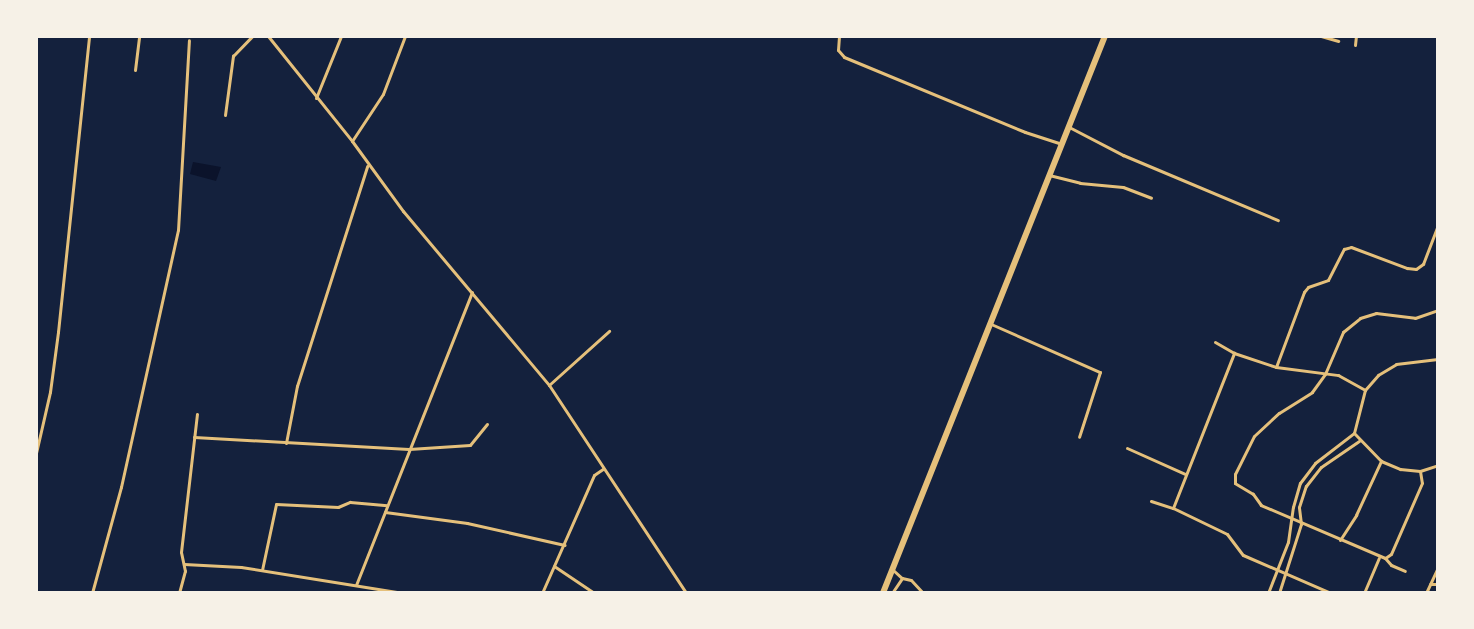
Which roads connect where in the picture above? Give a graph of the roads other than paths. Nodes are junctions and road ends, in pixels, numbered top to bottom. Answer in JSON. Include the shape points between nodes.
{"nodes":[{"id":1,"x":89,"y":36,"type":"edge"},
{"id":2,"x":139,"y":36,"type":"edge"},
{"id":3,"x":252,"y":36,"type":"edge"},
{"id":4,"x":268,"y":36,"type":"edge"},
{"id":5,"x":341,"y":36,"type":"edge"},
{"id":6,"x":405,"y":36,"type":"edge"},
{"id":7,"x":839,"y":36,"type":"edge"},
{"id":8,"x":1105,"y":36,"type":"edge"},
{"id":9,"x":1320,"y":36,"type":"edge"},
{"id":10,"x":1356,"y":36,"type":"edge"},
{"id":11,"x":189,"y":40,"type":"dead end"},
{"id":12,"x":1338,"y":41,"type":"dead end"},
{"id":13,"x":1355,"y":46,"type":"dead end"},
{"id":14,"x":135,"y":70,"type":"dead end"},
{"id":15,"x":316,"y":98,"type":"junction"},
{"id":16,"x":225,"y":115,"type":"dead end"},
{"id":17,"x":1069,"y":127,"type":"junction"},
{"id":18,"x":352,"y":141,"type":"junction"},
{"id":19,"x":1062,"y":144,"type":"junction"},
{"id":20,"x":367,"y":166,"type":"junction"},
{"id":21,"x":1050,"y":175,"type":"junction"},
{"id":22,"x":1152,"y":198,"type":"dead end"},
{"id":23,"x":1278,"y":220,"type":"dead end"},
{"id":24,"x":1438,"y":225,"type":"edge"},
{"id":25,"x":472,"y":292,"type":"junction"},
{"id":26,"x":1438,"y":310,"type":"edge"},
{"id":27,"x":990,"y":324,"type":"junction"},
{"id":28,"x":609,"y":331,"type":"dead end"},
{"id":29,"x":1215,"y":342,"type":"dead end"},
{"id":30,"x":1234,"y":354,"type":"junction"},
{"id":31,"x":1438,"y":359,"type":"edge"},
{"id":32,"x":1276,"y":367,"type":"junction"},
{"id":33,"x":1325,"y":374,"type":"junction"},
{"id":34,"x":549,"y":385,"type":"junction"},
{"id":35,"x":1365,"y":390,"type":"junction"},
{"id":36,"x":197,"y":414,"type":"dead end"},
{"id":37,"x":487,"y":424,"type":"dead end"},
{"id":38,"x":1354,"y":433,"type":"junction"},
{"id":39,"x":194,"y":437,"type":"junction"},
{"id":40,"x":1079,"y":437,"type":"dead end"},
{"id":41,"x":1359,"y":441,"type":"junction"},
{"id":42,"x":286,"y":443,"type":"junction"},
{"id":43,"x":1126,"y":448,"type":"dead end"},
{"id":44,"x":409,"y":449,"type":"junction"},
{"id":45,"x":36,"y":453,"type":"edge"},
{"id":46,"x":1381,"y":461,"type":"junction"},
{"id":47,"x":1438,"y":465,"type":"edge"},
{"id":48,"x":603,"y":468,"type":"junction"},
{"id":49,"x":1420,"y":471,"type":"junction"},
{"id":50,"x":1185,"y":474,"type":"junction"},
{"id":51,"x":1152,"y":501,"type":"dead end"},
{"id":52,"x":387,"y":505,"type":"junction"},
{"id":53,"x":1173,"y":508,"type":"junction"},
{"id":54,"x":385,"y":512,"type":"junction"},
{"id":55,"x":1293,"y":520,"type":"junction"},
{"id":56,"x":1301,"y":524,"type":"junction"},
{"id":57,"x":1340,"y":540,"type":"junction"},
{"id":58,"x":565,"y":545,"type":"junction"},
{"id":59,"x":1379,"y":558,"type":"junction"},
{"id":60,"x":1385,"y":558,"type":"junction"},
{"id":61,"x":184,"y":564,"type":"junction"},
{"id":62,"x":554,"y":566,"type":"junction"},
{"id":63,"x":1438,"y":567,"type":"edge"},
{"id":64,"x":262,"y":570,"type":"junction"},
{"id":65,"x":893,"y":570,"type":"junction"},
{"id":66,"x":1277,"y":570,"type":"junction"},
{"id":67,"x":1405,"y":571,"type":"dead end"},
{"id":68,"x":1287,"y":574,"type":"junction"},
{"id":69,"x":902,"y":578,"type":"junction"},
{"id":70,"x":1430,"y":584,"type":"junction"},
{"id":71,"x":1438,"y":584,"type":"edge"},
{"id":72,"x":356,"y":585,"type":"junction"},
{"id":73,"x":92,"y":593,"type":"edge"},
{"id":74,"x":180,"y":593,"type":"edge"},
{"id":75,"x":403,"y":593,"type":"edge"},
{"id":76,"x":542,"y":593,"type":"edge"},
{"id":77,"x":594,"y":593,"type":"edge"},
{"id":78,"x":686,"y":593,"type":"edge"},
{"id":79,"x":883,"y":593,"type":"edge"},
{"id":80,"x":892,"y":593,"type":"edge"},
{"id":81,"x":923,"y":593,"type":"edge"},
{"id":82,"x":1268,"y":593,"type":"edge"},
{"id":83,"x":1279,"y":593,"type":"edge"},
{"id":84,"x":1331,"y":593,"type":"edge"},
{"id":85,"x":1364,"y":593,"type":"edge"},
{"id":86,"x":1426,"y":593,"type":"edge"}],
"edges":[{"from":1,"to":45,"type":"street","via":[[55,349]]},
{"from":2,"to":14,"type":"street"},
{"from":3,"to":16,"type":"street","via":[[234,56]]},
{"from":4,"to":15,"type":"street"},
{"from":5,"to":15,"type":"street"},
{"from":6,"to":18,"type":"street","via":[[383,94]]},
{"from":7,"to":19,"type":"street","via":[[838,50],[844,57],[1025,132]]},
{"from":8,"to":17,"type":"highway"},
{"from":9,"to":12,"type":"street"},
{"from":10,"to":13,"type":"street"},
{"from":11,"to":73,"type":"street","via":[[178,230],[120,487]]},
{"from":15,"to":18,"type":"street"},
{"from":17,"to":19,"type":"highway"},
{"from":17,"to":23,"type":"street","via":[[1131,158]]},
{"from":18,"to":20,"type":"street"},
{"from":19,"to":21,"type":"highway"},
{"from":20,"to":25,"type":"street"},
{"from":20,"to":42,"type":"street","via":[[297,386]]},
{"from":21,"to":22,"type":"street","via":[[1080,183],[1123,187]]},
{"from":21,"to":27,"type":"highway"},
{"from":24,"to":32,"type":"street","via":[[1423,264],[1416,269],[1351,248],[1344,249],[1328,280],[1308,287],[1304,292]]},
{"from":25,"to":34,"type":"street"},
{"from":25,"to":44,"type":"street"},
{"from":26,"to":33,"type":"street","via":[[1415,318],[1376,313],[1360,318],[1343,332]]},
{"from":27,"to":40,"type":"street","via":[[1100,372]]},
{"from":27,"to":65,"type":"highway"},
{"from":28,"to":34,"type":"street"},
{"from":29,"to":30,"type":"street"},
{"from":30,"to":32,"type":"street"},
{"from":30,"to":50,"type":"street"},
{"from":31,"to":35,"type":"street","via":[[1396,364],[1378,375]]},
{"from":32,"to":33,"type":"street"},
{"from":33,"to":35,"type":"street","via":[[1338,374]]},
{"from":33,"to":55,"type":"street","via":[[1312,392],[1279,413],[1254,436],[1235,474],[1236,483],[1253,494],[1261,505]]},
{"from":34,"to":48,"type":"street"},
{"from":35,"to":38,"type":"street"},
{"from":36,"to":39,"type":"street"},
{"from":37,"to":44,"type":"street","via":[[470,445]]},
{"from":38,"to":41,"type":"street"},
{"from":38,"to":55,"type":"street","via":[[1315,464],[1300,483]]},
{"from":39,"to":42,"type":"street"},
{"from":39,"to":61,"type":"street","via":[[181,552]]},
{"from":41,"to":46,"type":"street"},
{"from":41,"to":56,"type":"street","via":[[1320,467],[1306,486],[1299,507]]},
{"from":42,"to":44,"type":"street"},
{"from":43,"to":50,"type":"street"},
{"from":44,"to":52,"type":"street"},
{"from":46,"to":49,"type":"street","via":[[1400,469]]},
{"from":46,"to":57,"type":"street","via":[[1356,516]]},
{"from":47,"to":49,"type":"street"},
{"from":48,"to":58,"type":"street","via":[[594,475]]},
{"from":48,"to":78,"type":"street"},
{"from":49,"to":60,"type":"street","via":[[1422,483],[1391,554]]},
{"from":50,"to":53,"type":"street"},
{"from":51,"to":53,"type":"street"},
{"from":52,"to":54,"type":"street"},
{"from":52,"to":64,"type":"street","via":[[350,502],[338,506],[276,504]]},
{"from":53,"to":66,"type":"street","via":[[1227,534],[1243,555]]},
{"from":54,"to":58,"type":"street","via":[[467,523]]},
{"from":54,"to":72,"type":"street"},
{"from":55,"to":56,"type":"street"},
{"from":55,"to":66,"type":"street"},
{"from":56,"to":57,"type":"street"},
{"from":56,"to":68,"type":"street"},
{"from":57,"to":59,"type":"street"},
{"from":58,"to":62,"type":"street"},
{"from":59,"to":60,"type":"street"},
{"from":59,"to":85,"type":"street"},
{"from":60,"to":67,"type":"street","via":[[1391,565]]},
{"from":61,"to":64,"type":"street"},
{"from":61,"to":74,"type":"street"},
{"from":62,"to":76,"type":"street"},
{"from":62,"to":77,"type":"street"},
{"from":63,"to":70,"type":"street"},
{"from":64,"to":72,"type":"street"},
{"from":65,"to":69,"type":"street"},
{"from":65,"to":79,"type":"highway"},
{"from":66,"to":68,"type":"street"},
{"from":66,"to":82,"type":"street"},
{"from":68,"to":83,"type":"street"},
{"from":68,"to":84,"type":"street"},
{"from":69,"to":80,"type":"street"},
{"from":69,"to":81,"type":"street","via":[[911,580]]},
{"from":70,"to":71,"type":"street"},
{"from":70,"to":86,"type":"street"},
{"from":72,"to":75,"type":"street"}]}
